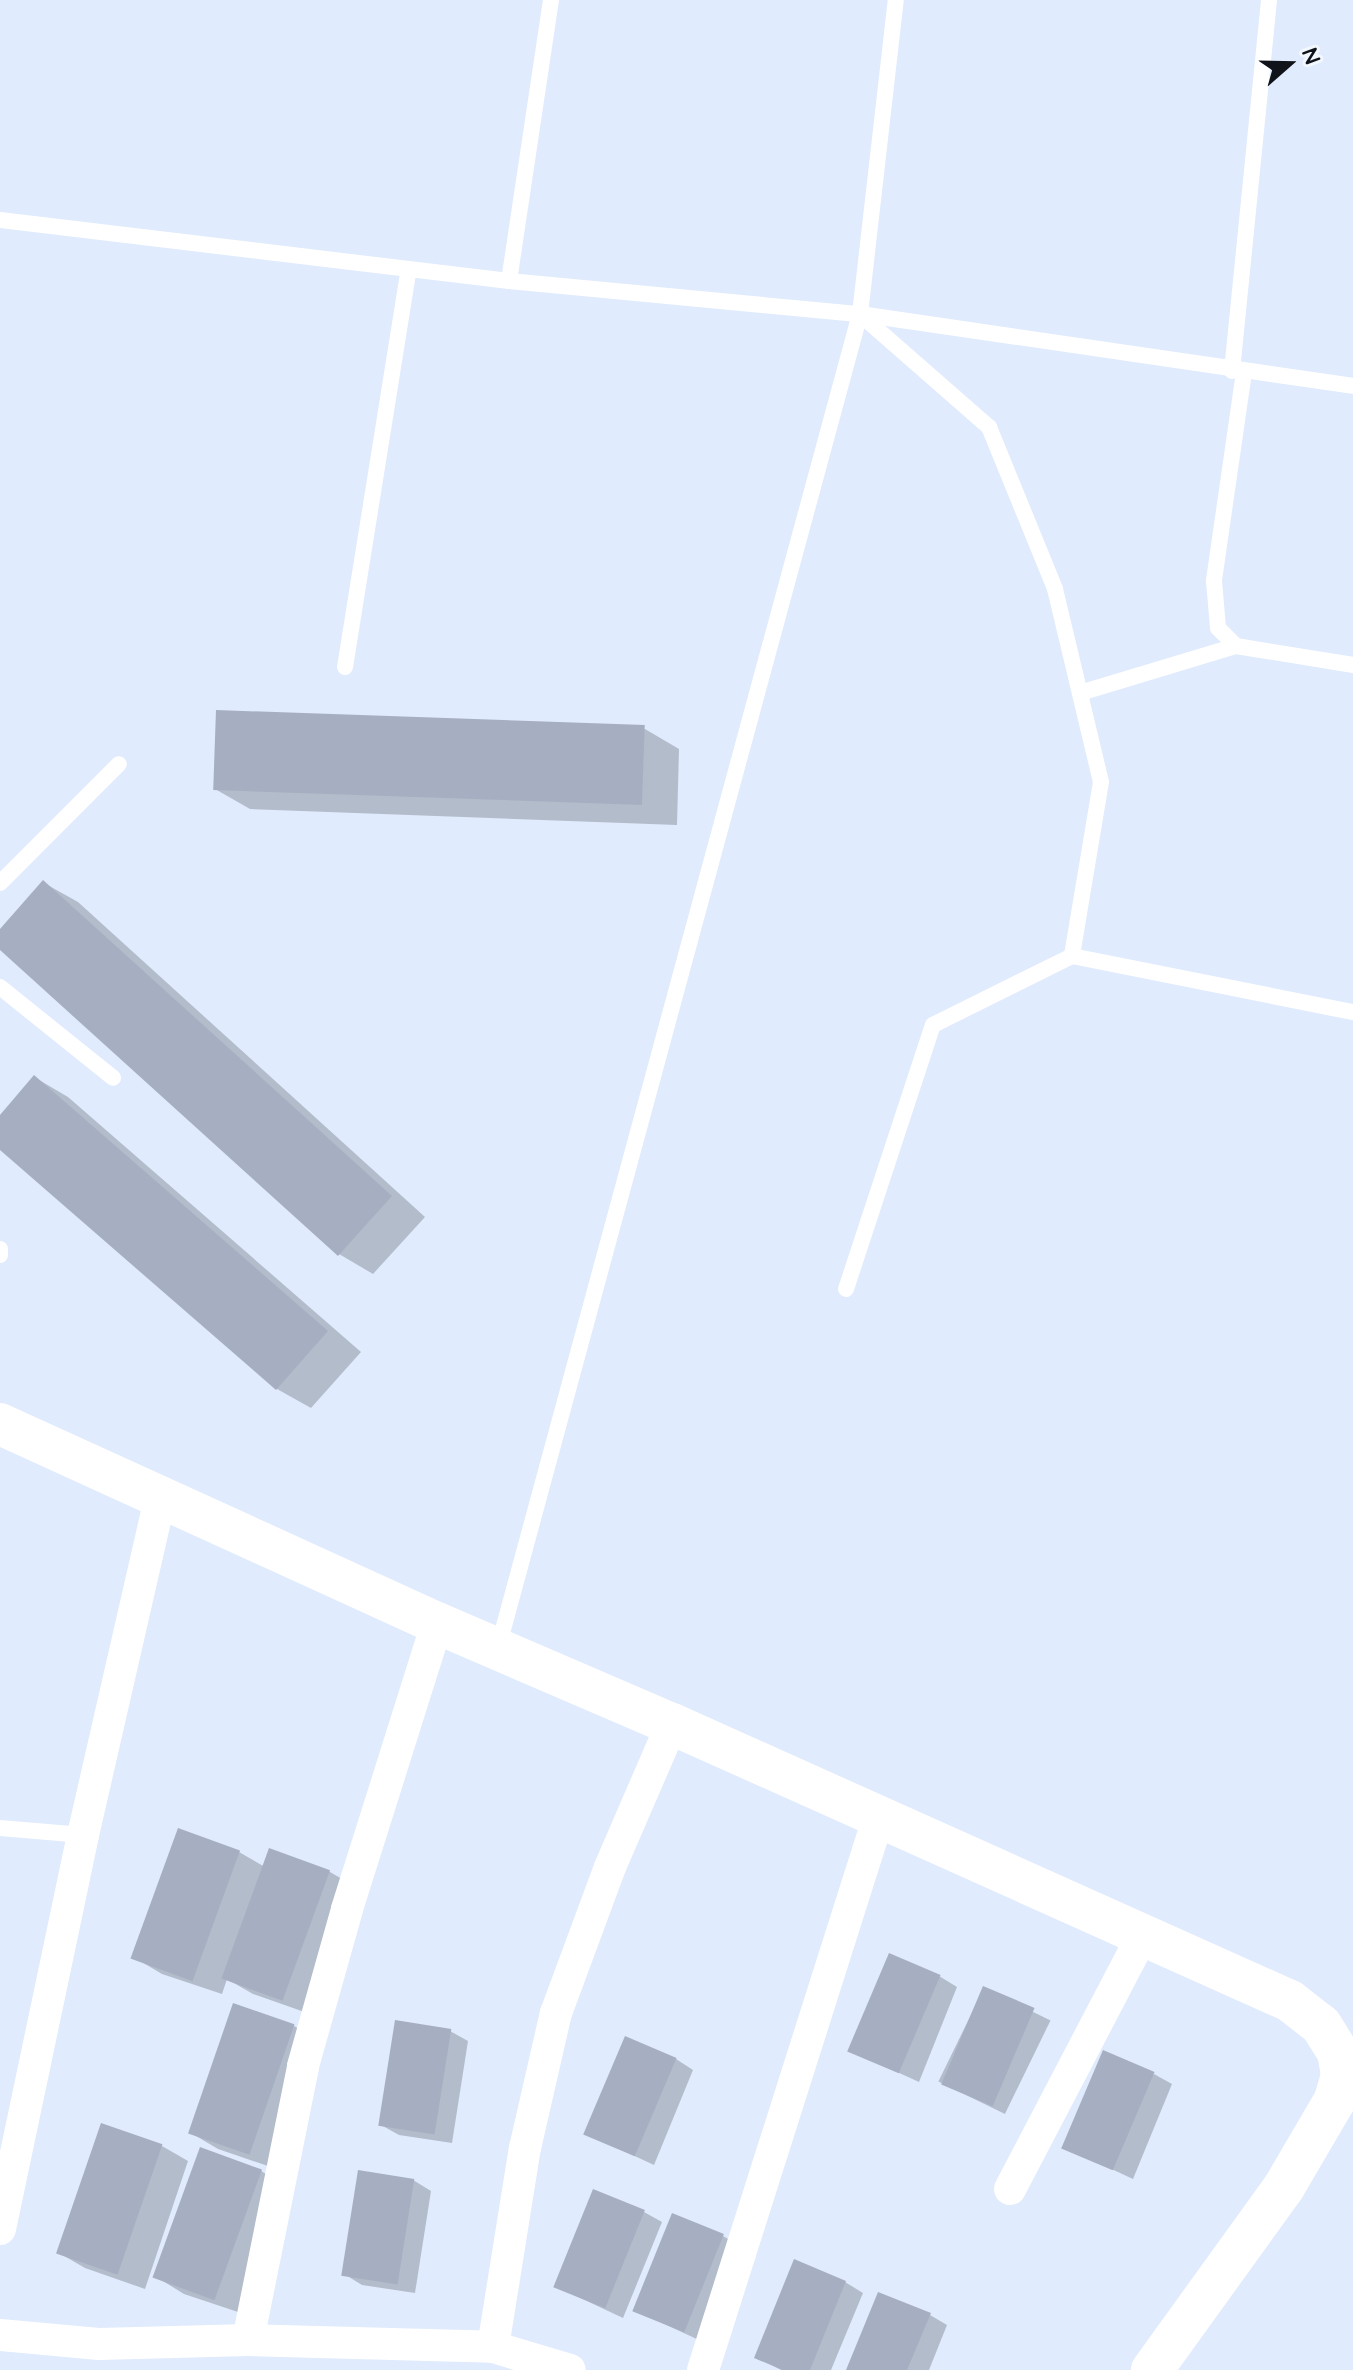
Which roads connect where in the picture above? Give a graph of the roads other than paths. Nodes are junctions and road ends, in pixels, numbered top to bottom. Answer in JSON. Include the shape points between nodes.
{"nodes":[{"id":1,"x":551,"y":0,"type":"edge"},
{"id":2,"x":896,"y":0,"type":"edge"},
{"id":3,"x":1269,"y":0,"type":"edge"},
{"id":4,"x":0,"y":220,"type":"edge"},
{"id":5,"x":409,"y":269,"type":"junction"},
{"id":6,"x":509,"y":281,"type":"junction"},
{"id":7,"x":860,"y":314,"type":"junction"},
{"id":8,"x":1238,"y":371,"type":"junction"},
{"id":9,"x":1353,"y":386,"type":"edge"},
{"id":10,"x":1236,"y":646,"type":"junction"},
{"id":11,"x":1353,"y":665,"type":"edge"},
{"id":12,"x":345,"y":667,"type":"dead end"},
{"id":13,"x":1080,"y":693,"type":"junction"},
{"id":14,"x":119,"y":764,"type":"dead end"},
{"id":15,"x":0,"y":883,"type":"edge"},
{"id":16,"x":1072,"y":956,"type":"junction"},
{"id":17,"x":0,"y":987,"type":"edge"},
{"id":18,"x":1353,"y":1012,"type":"edge"},
{"id":19,"x":113,"y":1078,"type":"dead end"},
{"id":20,"x":846,"y":1289,"type":"dead end"},
{"id":21,"x":0,"y":1424,"type":"edge"},
{"id":22,"x":160,"y":1499,"type":"junction"},
{"id":23,"x":437,"y":1623,"type":"junction"},
{"id":24,"x":498,"y":1650,"type":"junction"},
{"id":25,"x":672,"y":1724,"type":"junction"},
{"id":26,"x":879,"y":1816,"type":"junction"},
{"id":27,"x":0,"y":1828,"type":"edge"},
{"id":28,"x":83,"y":1835,"type":"junction"},
{"id":29,"x":1143,"y":1935,"type":"junction"},
{"id":30,"x":1337,"y":2028,"type":"edge"},
{"id":31,"x":1010,"y":2189,"type":"dead end"},
{"id":32,"x":0,"y":2229,"type":"edge"},
{"id":33,"x":0,"y":2335,"type":"edge"},
{"id":34,"x":248,"y":2340,"type":"junction"},
{"id":35,"x":493,"y":2347,"type":"junction"},
{"id":36,"x":98,"y":2357,"type":"edge"},
{"id":37,"x":570,"y":2370,"type":"edge"},
{"id":38,"x":703,"y":2370,"type":"edge"},
{"id":39,"x":1152,"y":2370,"type":"edge"}],
"edges":[{"from":1,"to":6,"type":"lane"},
{"from":2,"to":7,"type":"lane"},
{"from":3,"to":8,"type":"lane"},
{"from":4,"to":5,"type":"lane"},
{"from":5,"to":6,"type":"lane"},
{"from":5,"to":12,"type":"lane"},
{"from":6,"to":7,"type":"lane"},
{"from":7,"to":8,"type":"lane"},
{"from":7,"to":13,"type":"lane","via":[[989,427],[1055,589]]},
{"from":7,"to":24,"type":"lane"},
{"from":8,"to":9,"type":"lane"},
{"from":8,"to":10,"type":"lane","via":[[1213,609],[1218,628]]},
{"from":10,"to":11,"type":"lane"},
{"from":10,"to":13,"type":"lane"},
{"from":13,"to":16,"type":"lane","via":[[1101,782]]},
{"from":14,"to":15,"type":"lane"},
{"from":16,"to":18,"type":"lane"},
{"from":16,"to":20,"type":"lane","via":[[933,1025]]},
{"from":17,"to":19,"type":"lane"},
{"from":21,"to":22,"type":"street"},
{"from":22,"to":23,"type":"street"},
{"from":22,"to":28,"type":"street"},
{"from":23,"to":24,"type":"street"},
{"from":23,"to":34,"type":"street","via":[[303,2066]]},
{"from":24,"to":25,"type":"street"},
{"from":25,"to":26,"type":"street"},
{"from":25,"to":35,"type":"street","via":[[610,1867],[556,2013],[525,2148]]},
{"from":26,"to":29,"type":"street"},
{"from":26,"to":38,"type":"street"},
{"from":27,"to":28,"type":"lane"},
{"from":28,"to":32,"type":"street"},
{"from":29,"to":30,"type":"street","via":[[1290,2001]]},
{"from":29,"to":31,"type":"street"},
{"from":30,"to":39,"type":"street","via":[[1342,2075],[1335,2100],[1284,2187]]},
{"from":33,"to":36,"type":"street"},
{"from":34,"to":35,"type":"street"},
{"from":34,"to":36,"type":"street"},
{"from":35,"to":37,"type":"street"}]}
